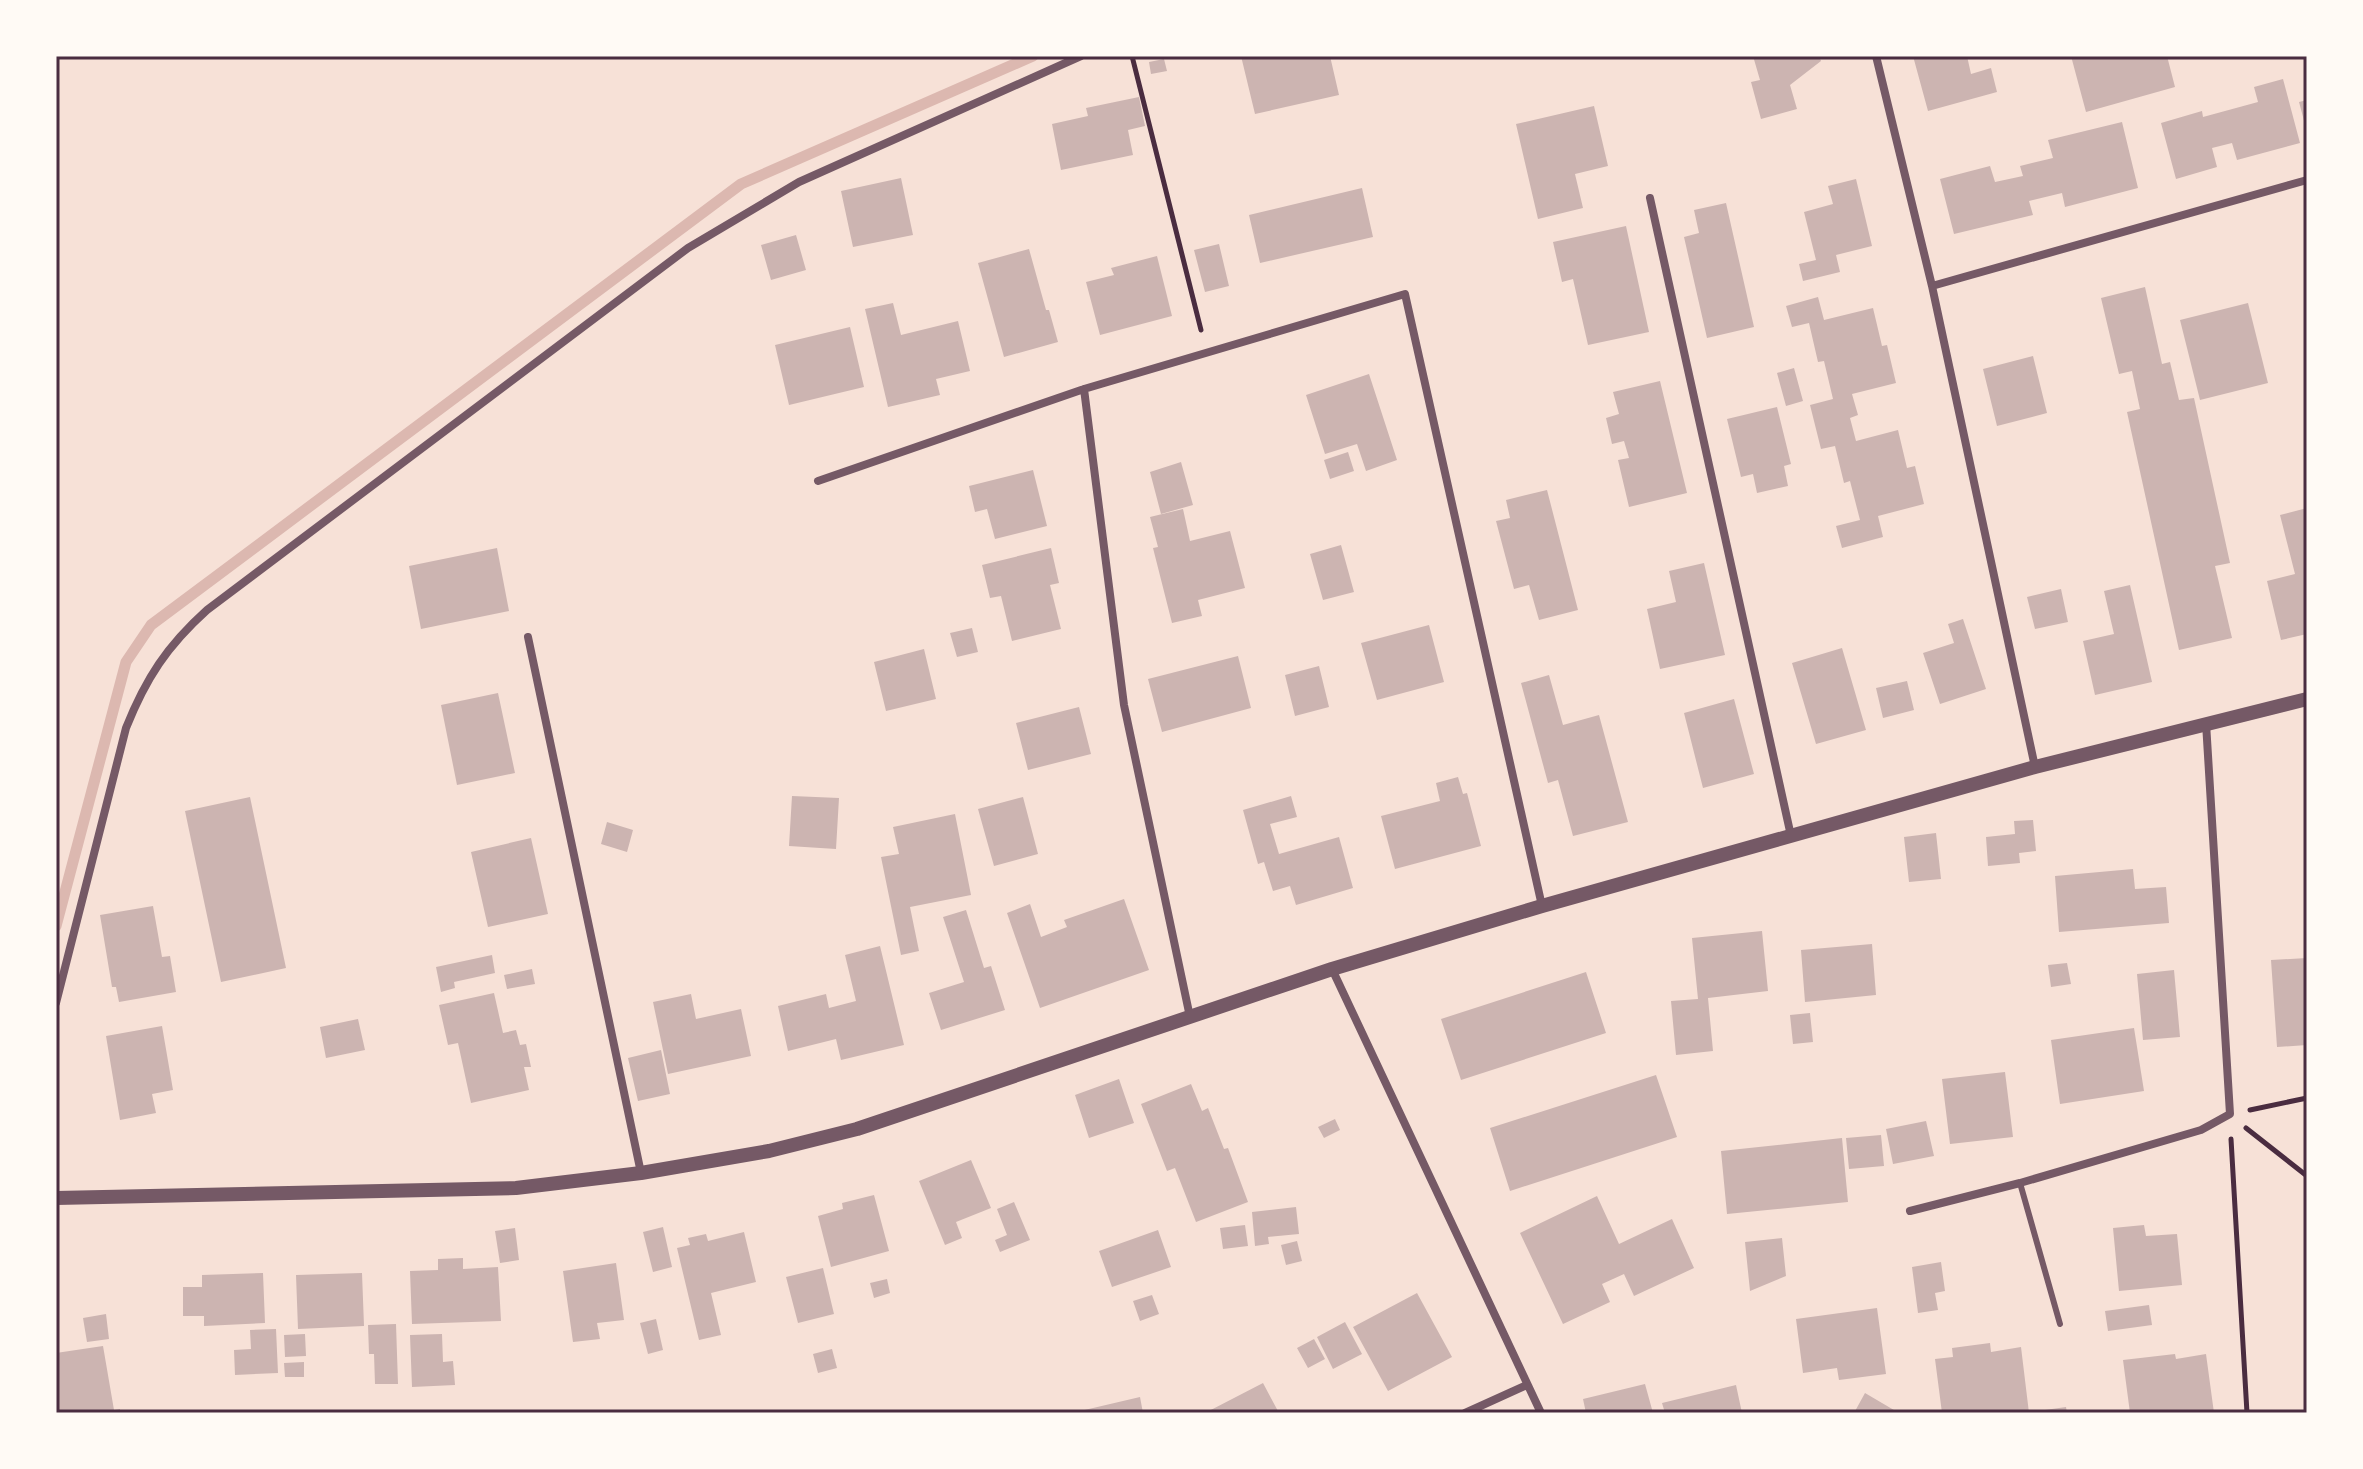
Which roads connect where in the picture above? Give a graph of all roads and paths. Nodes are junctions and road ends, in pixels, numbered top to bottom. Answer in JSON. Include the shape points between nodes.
{"nodes":[{"id":1,"x":1081,"y":56,"type":"edge"},
{"id":2,"x":1132,"y":56,"type":"edge"},
{"id":3,"x":1876,"y":56,"type":"edge"},
{"id":4,"x":2307,"y":180,"type":"edge"},
{"id":5,"x":1650,"y":198,"type":"dead end"},
{"id":6,"x":1932,"y":286,"type":"junction"},
{"id":7,"x":1208,"y":354,"type":"junction"},
{"id":8,"x":1084,"y":389,"type":"junction"},
{"id":9,"x":818,"y":481,"type":"dead end"},
{"id":10,"x":528,"y":637,"type":"dead end"},
{"id":11,"x":2307,"y":699,"type":"edge"},
{"id":12,"x":2206,"y":722,"type":"junction"},
{"id":13,"x":2035,"y":767,"type":"junction"},
{"id":14,"x":1791,"y":836,"type":"junction"},
{"id":15,"x":1542,"y":906,"type":"junction"},
{"id":16,"x":1332,"y":969,"type":"junction"},
{"id":17,"x":56,"y":1003,"type":"edge"},
{"id":18,"x":1190,"y":1017,"type":"junction"},
{"id":19,"x":2307,"y":1098,"type":"edge"},
{"id":20,"x":2230,"y":1114,"type":"junction"},
{"id":21,"x":641,"y":1173,"type":"junction"},
{"id":22,"x":2307,"y":1176,"type":"edge"},
{"id":23,"x":2020,"y":1183,"type":"junction"},
{"id":24,"x":56,"y":1198,"type":"edge"},
{"id":25,"x":1910,"y":1211,"type":"dead end"},
{"id":26,"x":2060,"y":1324,"type":"dead end"},
{"id":27,"x":1527,"y":1385,"type":"junction"},
{"id":28,"x":1465,"y":1413,"type":"edge"},
{"id":29,"x":1541,"y":1413,"type":"edge"},
{"id":30,"x":2247,"y":1413,"type":"edge"}],
"edges":[{"from":1,"to":17,"type":"street","via":[[799,182],[688,248],[181,633],[159,660],[126,728]]},
{"from":2,"to":7,"type":"path"},
{"from":3,"to":6,"type":"street"},
{"from":4,"to":6,"type":"street"},
{"from":5,"to":14,"type":"street"},
{"from":6,"to":13,"type":"street"},
{"from":7,"to":8,"type":"street"},
{"from":7,"to":15,"type":"street","via":[[1405,294]]},
{"from":8,"to":9,"type":"street"},
{"from":8,"to":18,"type":"street","via":[[1124,705]]},
{"from":10,"to":21,"type":"street"},
{"from":11,"to":12,"type":"street"},
{"from":12,"to":13,"type":"street"},
{"from":12,"to":20,"type":"street"},
{"from":13,"to":14,"type":"street"},
{"from":14,"to":15,"type":"street"},
{"from":15,"to":16,"type":"street"},
{"from":16,"to":18,"type":"street"},
{"from":16,"to":27,"type":"street"},
{"from":18,"to":21,"type":"street","via":[[857,1129]]},
{"from":19,"to":20,"type":"path"},
{"from":20,"to":22,"type":"path"},
{"from":20,"to":23,"type":"street","via":[[2201,1130]]},
{"from":20,"to":30,"type":"path"},
{"from":21,"to":24,"type":"street","via":[[516,1188]]},
{"from":23,"to":25,"type":"street"},
{"from":23,"to":26,"type":"lane"},
{"from":27,"to":28,"type":"street"},
{"from":27,"to":29,"type":"street"}]}
